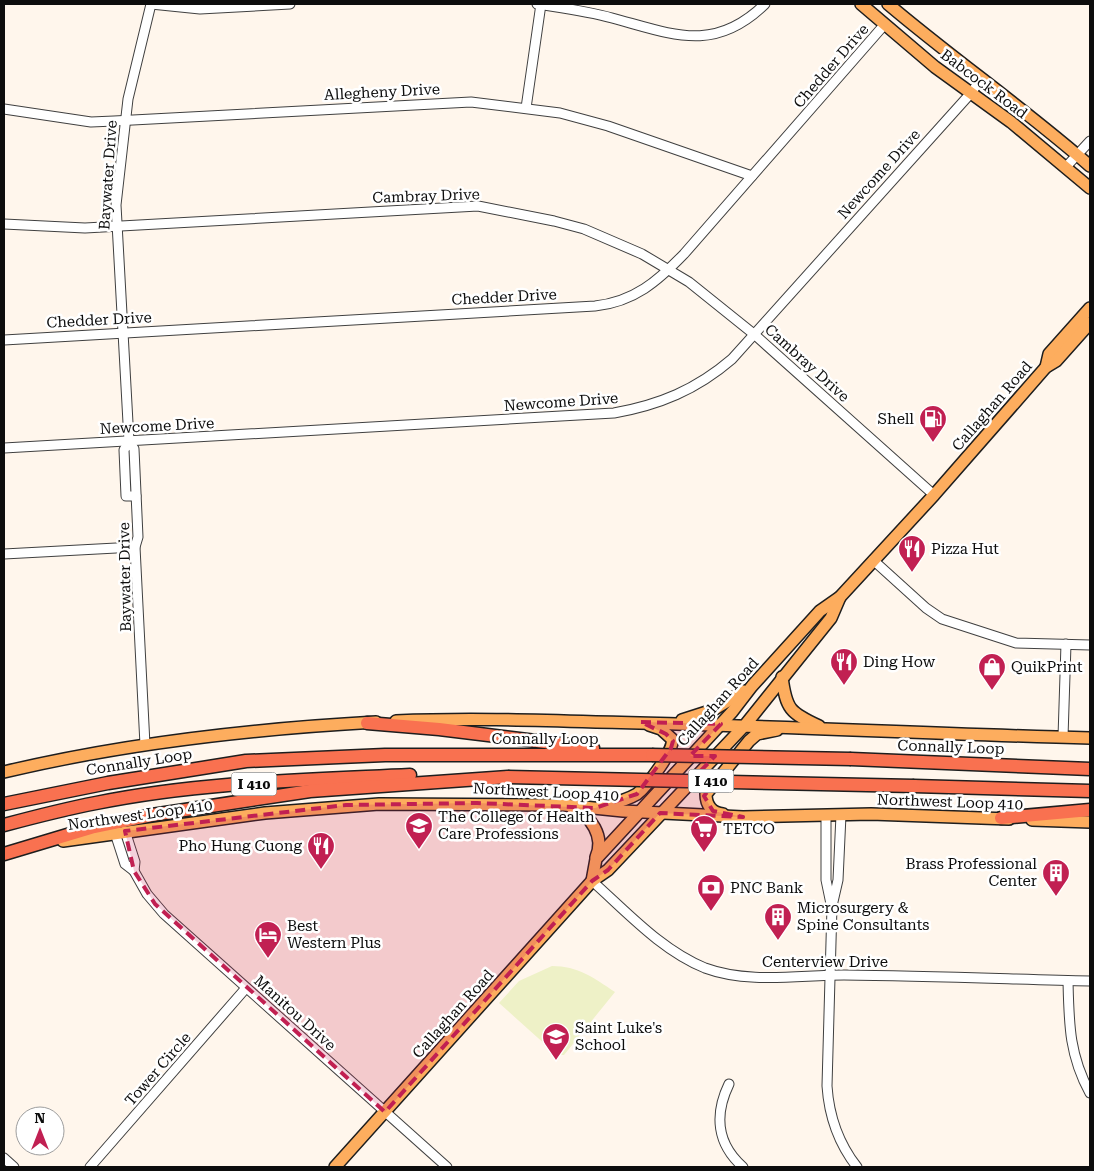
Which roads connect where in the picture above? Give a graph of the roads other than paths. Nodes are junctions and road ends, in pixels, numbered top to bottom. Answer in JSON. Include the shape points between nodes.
{"nodes":[{"id":1,"x":151,"y":4,"type":"edge"},
{"id":2,"x":290,"y":4,"type":"edge"},
{"id":3,"x":537,"y":4,"type":"edge"},
{"id":4,"x":541,"y":4,"type":"edge"},
{"id":5,"x":765,"y":4,"type":"edge"},
{"id":6,"x":861,"y":4,"type":"edge"},
{"id":7,"x":888,"y":4,"type":"edge"},
{"id":8,"x":239,"y":5,"type":"edge"},
{"id":9,"x":885,"y":24,"type":"junction"},
{"id":10,"x":981,"y":79,"type":"junction"},
{"id":11,"x":971,"y":93,"type":"junction"},
{"id":12,"x":526,"y":108,"type":"junction"},
{"id":13,"x":4,"y":109,"type":"edge"},
{"id":14,"x":126,"y":120,"type":"junction"},
{"id":15,"x":1090,"y":141,"type":"edge"},
{"id":16,"x":1077,"y":154,"type":"junction"},
{"id":17,"x":1090,"y":166,"type":"edge"},
{"id":18,"x":1065,"y":168,"type":"junction"},
{"id":19,"x":752,"y":176,"type":"junction"},
{"id":20,"x":1090,"y":188,"type":"edge"},
{"id":21,"x":4,"y":224,"type":"edge"},
{"id":22,"x":116,"y":226,"type":"junction"},
{"id":23,"x":670,"y":269,"type":"junction"},
{"id":24,"x":1090,"y":308,"type":"edge"},
{"id":25,"x":1090,"y":323,"type":"edge"},
{"id":26,"x":123,"y":332,"type":"junction"},
{"id":27,"x":755,"y":335,"type":"junction"},
{"id":28,"x":4,"y":340,"type":"edge"},
{"id":29,"x":1046,"y":367,"type":"junction"},
{"id":30,"x":129,"y":441,"type":"junction"},
{"id":31,"x":4,"y":448,"type":"edge"},
{"id":32,"x":934,"y":495,"type":"junction"},
{"id":33,"x":135,"y":547,"type":"junction"},
{"id":34,"x":4,"y":554,"type":"edge"},
{"id":35,"x":873,"y":560,"type":"junction"},
{"id":36,"x":840,"y":597,"type":"junction"},
{"id":37,"x":1066,"y":644,"type":"junction"},
{"id":38,"x":1090,"y":644,"type":"edge"},
{"id":39,"x":782,"y":678,"type":"junction"},
{"id":40,"x":752,"y":686,"type":"junction"},
{"id":41,"x":367,"y":722,"type":"junction"},
{"id":42,"x":641,"y":722,"type":"junction"},
{"id":43,"x":666,"y":723,"type":"junction"},
{"id":44,"x":721,"y":724,"type":"junction"},
{"id":45,"x":746,"y":724,"type":"junction"},
{"id":46,"x":788,"y":727,"type":"junction"},
{"id":47,"x":828,"y":729,"type":"junction"},
{"id":48,"x":1063,"y":737,"type":"junction"},
{"id":49,"x":1090,"y":738,"type":"edge"},
{"id":50,"x":145,"y":745,"type":"junction"},
{"id":51,"x":652,"y":755,"type":"junction"},
{"id":52,"x":1090,"y":769,"type":"edge"},
{"id":53,"x":4,"y":772,"type":"edge"},
{"id":54,"x":508,"y":777,"type":"junction"},
{"id":55,"x":1090,"y":791,"type":"edge"},
{"id":56,"x":4,"y":804,"type":"edge"},
{"id":57,"x":564,"y":804,"type":"junction"},
{"id":58,"x":595,"y":808,"type":"junction"},
{"id":59,"x":1090,"y":810,"type":"edge"},
{"id":60,"x":638,"y":811,"type":"junction"},
{"id":61,"x":660,"y":813,"type":"junction"},
{"id":62,"x":826,"y":815,"type":"junction"},
{"id":63,"x":841,"y":815,"type":"junction"},
{"id":64,"x":743,"y":818,"type":"junction"},
{"id":65,"x":1001,"y":818,"type":"junction"},
{"id":66,"x":1090,"y":822,"type":"edge"},
{"id":67,"x":4,"y":825,"type":"edge"},
{"id":68,"x":120,"y":832,"type":"junction"},
{"id":69,"x":4,"y":854,"type":"edge"},
{"id":70,"x":596,"y":859,"type":"junction"},
{"id":71,"x":592,"y":881,"type":"junction"},
{"id":72,"x":832,"y":906,"type":"junction"},
{"id":73,"x":830,"y":975,"type":"junction"},
{"id":74,"x":1068,"y":981,"type":"junction"},
{"id":75,"x":1090,"y":981,"type":"edge"},
{"id":76,"x":246,"y":988,"type":"junction"},
{"id":77,"x":729,"y":1084,"type":"dead end"},
{"id":78,"x":1090,"y":1093,"type":"edge"},
{"id":79,"x":384,"y":1112,"type":"junction"},
{"id":80,"x":4,"y":1158,"type":"edge"},
{"id":81,"x":14,"y":1167,"type":"edge"},
{"id":82,"x":90,"y":1167,"type":"edge"},
{"id":83,"x":335,"y":1167,"type":"edge"},
{"id":84,"x":447,"y":1167,"type":"edge"},
{"id":85,"x":743,"y":1167,"type":"edge"},
{"id":86,"x":857,"y":1167,"type":"edge"}],
"edges":[{"from":1,"to":8,"type":"street","via":[[190,9]]},
{"from":1,"to":14,"type":"street","name":"Baywater Drive"},
{"from":2,"to":8,"type":"street"},
{"from":3,"to":4,"type":"street"},
{"from":4,"to":5,"type":"street","via":[[591,12],[668,35],[692,36],[716,33],[738,25]]},
{"from":4,"to":12,"type":"street"},
{"from":6,"to":9,"type":"main road","name":"Babcock Road"},
{"from":7,"to":10,"type":"main road","name":"Babcock Road"},
{"from":9,"to":11,"type":"main road","name":"Babcock Road"},
{"from":9,"to":19,"type":"street","name":"Chedder Drive"},
{"from":10,"to":11,"type":"street","name":"Newcome Drive"},
{"from":10,"to":16,"type":"main road","name":"Babcock Road"},
{"from":11,"to":18,"type":"main road","name":"Babcock Road"},
{"from":11,"to":27,"type":"street","name":"Newcome Drive"},
{"from":12,"to":14,"type":"street","name":"Allegheny Drive","via":[[448,102]]},
{"from":12,"to":19,"type":"street","name":"Allegheny Drive","via":[[608,126]]},
{"from":13,"to":14,"type":"street","name":"Allegheny Drive","via":[[91,122]]},
{"from":14,"to":22,"type":"street","name":"Baywater Drive"},
{"from":15,"to":16,"type":"street"},
{"from":16,"to":17,"type":"main road","name":"Babcock Road"},
{"from":16,"to":18,"type":"street"},
{"from":18,"to":20,"type":"main road","name":"Babcock Road"},
{"from":19,"to":23,"type":"street","name":"Chedder Drive"},
{"from":21,"to":22,"type":"street","name":"Cambray Drive","via":[[85,228]]},
{"from":22,"to":23,"type":"street","name":"Cambray Drive","via":[[478,206],[584,230]]},
{"from":22,"to":26,"type":"street","name":"Baywater Drive"},
{"from":23,"to":26,"type":"street","name":"Chedder Drive","via":[[640,292],[605,304]]},
{"from":23,"to":27,"type":"street","name":"Cambray Drive"},
{"from":24,"to":29,"type":"main road","name":"Callaghan Road","via":[[1048,354]]},
{"from":25,"to":29,"type":"main road","name":"Callaghan Road","via":[[1056,361]]},
{"from":26,"to":28,"type":"street","name":"Chedder Drive"},
{"from":26,"to":30,"type":"street","name":"Baywater Drive"},
{"from":27,"to":30,"type":"street","name":"Newcome Drive","via":[[732,359],[697,385],[657,404],[614,414]]},
{"from":27,"to":32,"type":"street","name":"Cambray Drive"},
{"from":29,"to":32,"type":"main road","name":"Callaghan Road"},
{"from":30,"to":31,"type":"street","name":"Newcome Drive"},
{"from":30,"to":33,"type":"street","name":"Baywater Drive","via":[[124,450],[138,536]]},
{"from":32,"to":35,"type":"main road","name":"Callaghan Road"},
{"from":33,"to":34,"type":"street"},
{"from":33,"to":50,"type":"street","name":"Baywater Drive"},
{"from":35,"to":36,"type":"main road","name":"Callaghan Road"},
{"from":35,"to":37,"type":"street","via":[[942,619],[1016,643]]},
{"from":36,"to":39,"type":"main road","name":"Callaghan Road","via":[[831,618]]},
{"from":36,"to":40,"type":"main road","name":"Callaghan Road","via":[[820,611]]},
{"from":37,"to":38,"type":"street"},
{"from":37,"to":48,"type":"street"},
{"from":39,"to":45,"type":"main road","name":"Callaghan Road"},
{"from":39,"to":47,"type":"main road","via":[[784,695],[791,711]]},
{"from":40,"to":43,"type":"main road","via":[[713,710]]},
{"from":40,"to":44,"type":"main road","name":"Callaghan Road"},
{"from":41,"to":42,"type":"main road","via":[[456,719]]},
{"from":41,"to":50,"type":"main road","via":[[264,730]]},
{"from":41,"to":51,"type":"highway"},
{"from":42,"to":43,"type":"main road"},
{"from":42,"to":58,"type":"main road","via":[[672,739],[670,748],[651,779],[637,794]]},
{"from":43,"to":44,"type":"main road"},
{"from":44,"to":45,"type":"main road"},
{"from":44,"to":60,"type":"main road","name":"Callaghan Road"},
{"from":45,"to":46,"type":"main road"},
{"from":45,"to":61,"type":"main road","name":"Callaghan Road"},
{"from":46,"to":47,"type":"main road"},
{"from":46,"to":64,"type":"main road","via":[[757,734],[706,794],[713,811]]},
{"from":47,"to":48,"type":"main road"},
{"from":48,"to":49,"type":"main road"},
{"from":50,"to":53,"type":"main road"},
{"from":51,"to":52,"type":"highway","name":"Connally Loop","number":"I 410","bridge":true},
{"from":51,"to":56,"type":"highway","name":"Connally Loop","number":"I 410","via":[[385,755],[246,761],[108,782]]},
{"from":54,"to":55,"type":"highway","number":"I 410","bridge":true},
{"from":54,"to":67,"type":"highway","number":"I 410","via":[[410,775],[246,785],[98,803]]},
{"from":54,"to":69,"type":"highway","via":[[310,791],[152,815],[94,827]]},
{"from":57,"to":58,"type":"main road","name":"Northwest Loop 410"},
{"from":57,"to":68,"type":"main road","name":"Northwest Loop 410","via":[[346,805],[265,812]]},
{"from":57,"to":70,"type":"main road","via":[[579,810],[593,824],[600,840]]},
{"from":58,"to":60,"type":"main road","name":"Northwest Loop 410"},
{"from":59,"to":65,"type":"highway"},
{"from":60,"to":61,"type":"main road","name":"Northwest Loop 410"},
{"from":60,"to":70,"type":"main road","name":"Callaghan Road"},
{"from":61,"to":64,"type":"main road","name":"Northwest Loop 410"},
{"from":61,"to":71,"type":"main road","name":"Callaghan Road","via":[[608,870]]},
{"from":62,"to":63,"type":"main road","name":"Northwest Loop 410"},
{"from":62,"to":64,"type":"main road","name":"Northwest Loop 410"},
{"from":62,"to":72,"type":"street","via":[[826,880]]},
{"from":63,"to":65,"type":"main road","name":"Northwest Loop 410"},
{"from":63,"to":72,"type":"street","via":[[838,880]]},
{"from":65,"to":66,"type":"main road","name":"Northwest Loop 410"},
{"from":68,"to":69,"type":"main road","name":"Northwest Loop 410"},
{"from":68,"to":76,"type":"street","name":"Manitou Drive","via":[[125,864],[134,871],[155,904]]},
{"from":70,"to":71,"type":"main road"},
{"from":71,"to":73,"type":"street","name":"Centerview Drive","via":[[670,950],[707,968],[753,977]]},
{"from":71,"to":79,"type":"main road","name":"Callaghan Road"},
{"from":72,"to":73,"type":"street"},
{"from":73,"to":74,"type":"street","name":"Centerview Drive"},
{"from":73,"to":86,"type":"street","via":[[827,1094],[838,1136]]},
{"from":74,"to":75,"type":"street","name":"Centerview Drive"},
{"from":74,"to":78,"type":"street","via":[[1071,1041],[1079,1072]]},
{"from":76,"to":79,"type":"street","name":"Manitou Drive"},
{"from":76,"to":82,"type":"street","name":"Tower Circle"},
{"from":77,"to":85,"type":"street","via":[[719,1110],[720,1129],[729,1152]]},
{"from":79,"to":83,"type":"main road","name":"Callaghan Road"},
{"from":79,"to":84,"type":"street","name":"Manitou Drive"},
{"from":80,"to":81,"type":"street"}]}
